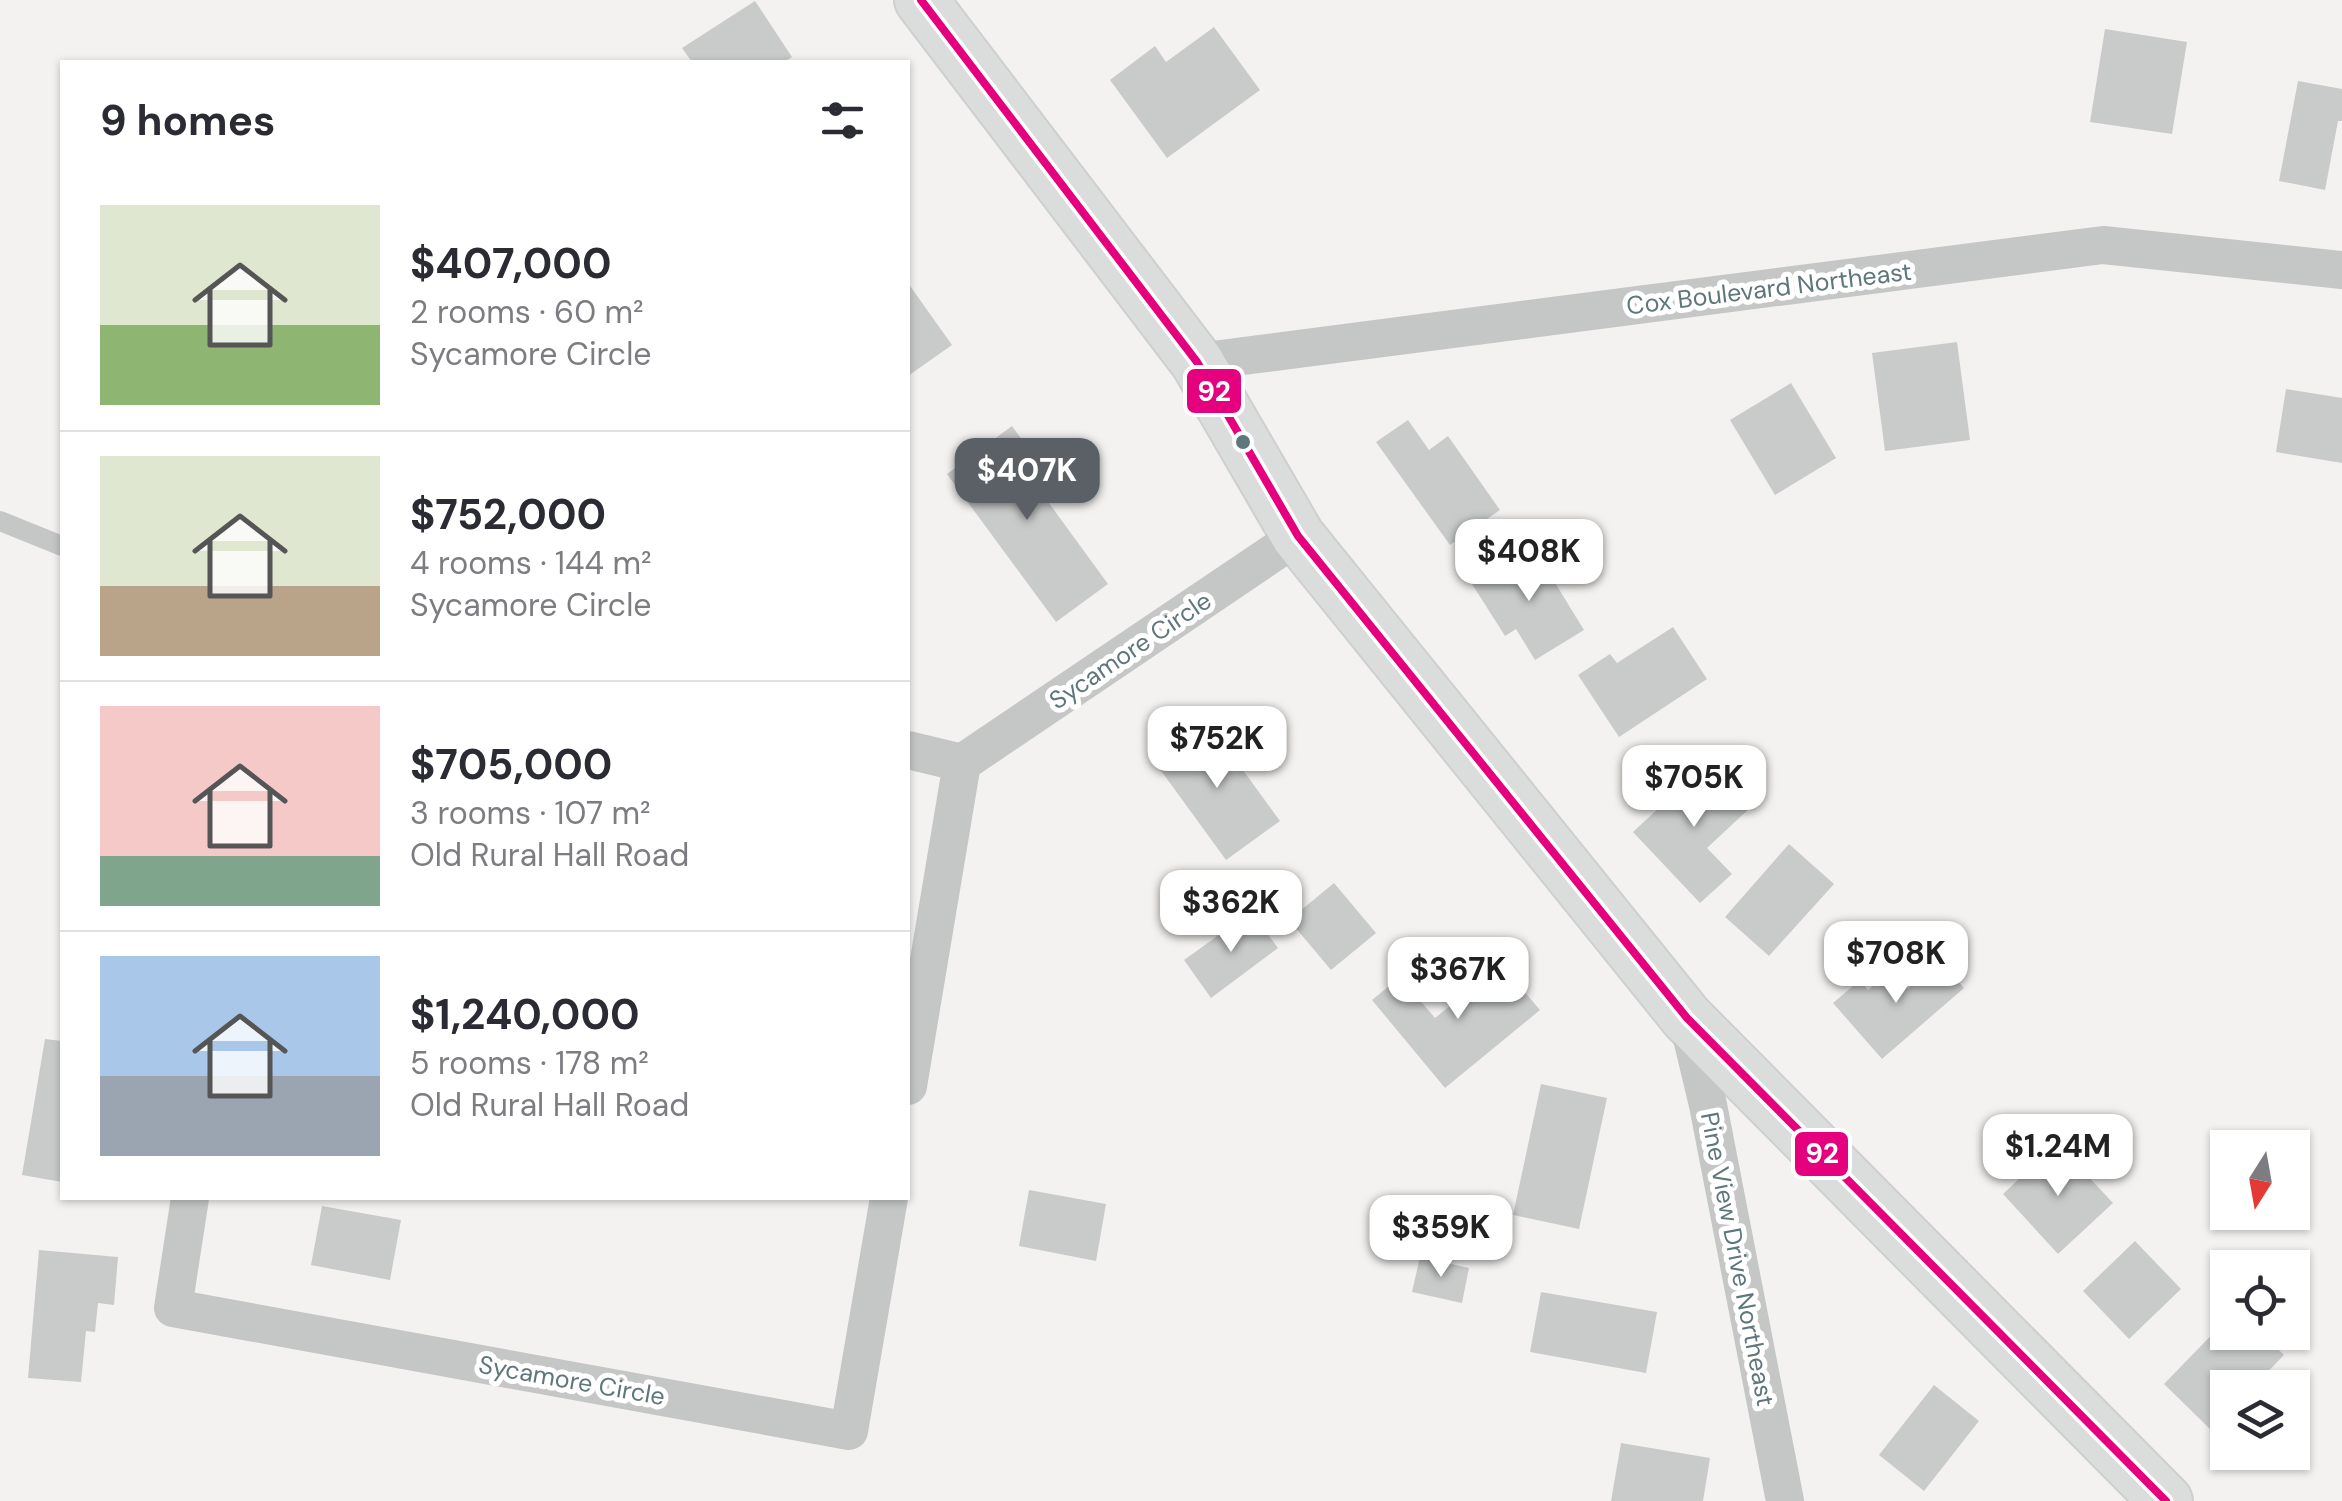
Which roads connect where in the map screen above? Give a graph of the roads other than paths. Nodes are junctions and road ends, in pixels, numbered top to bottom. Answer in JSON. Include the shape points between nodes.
{"nodes":[{"id":1,"x":921,"y":0,"type":"edge"},
{"id":2,"x":2342,"y":270,"type":"edge"},
{"id":3,"x":1197,"y":362,"type":"junction"},
{"id":4,"x":0,"y":521,"type":"edge"},
{"id":5,"x":1298,"y":536,"type":"junction"},
{"id":6,"x":60,"y":545,"type":"edge"},
{"id":7,"x":910,"y":750,"type":"edge"},
{"id":8,"x":962,"y":763,"type":"junction"},
{"id":9,"x":1687,"y":1018,"type":"junction"},
{"id":10,"x":910,"y":1074,"type":"edge"},
{"id":11,"x":190,"y":1200,"type":"edge"},
{"id":12,"x":888,"y":1200,"type":"edge"},
{"id":13,"x":1785,"y":1501,"type":"edge"},
{"id":14,"x":2166,"y":1501,"type":"edge"}],
"edges":[{"from":1,"to":3,"type":"main road"},
{"from":2,"to":3,"type":"street","name":"Cox Boulevard Northeast","via":[[2103,245]]},
{"from":3,"to":5,"type":"main road"},
{"from":4,"to":6,"type":"lane"},
{"from":5,"to":8,"type":"street","name":"Sycamore Circle"},
{"from":5,"to":9,"type":"main road"},
{"from":7,"to":8,"type":"street"},
{"from":8,"to":10,"type":"street"},
{"from":9,"to":13,"type":"street","name":"Pine View Drive Northeast"},
{"from":9,"to":14,"type":"main road"},
{"from":11,"to":12,"type":"street","name":"Sycamore Circle","via":[[173,1308],[849,1431]]}]}
